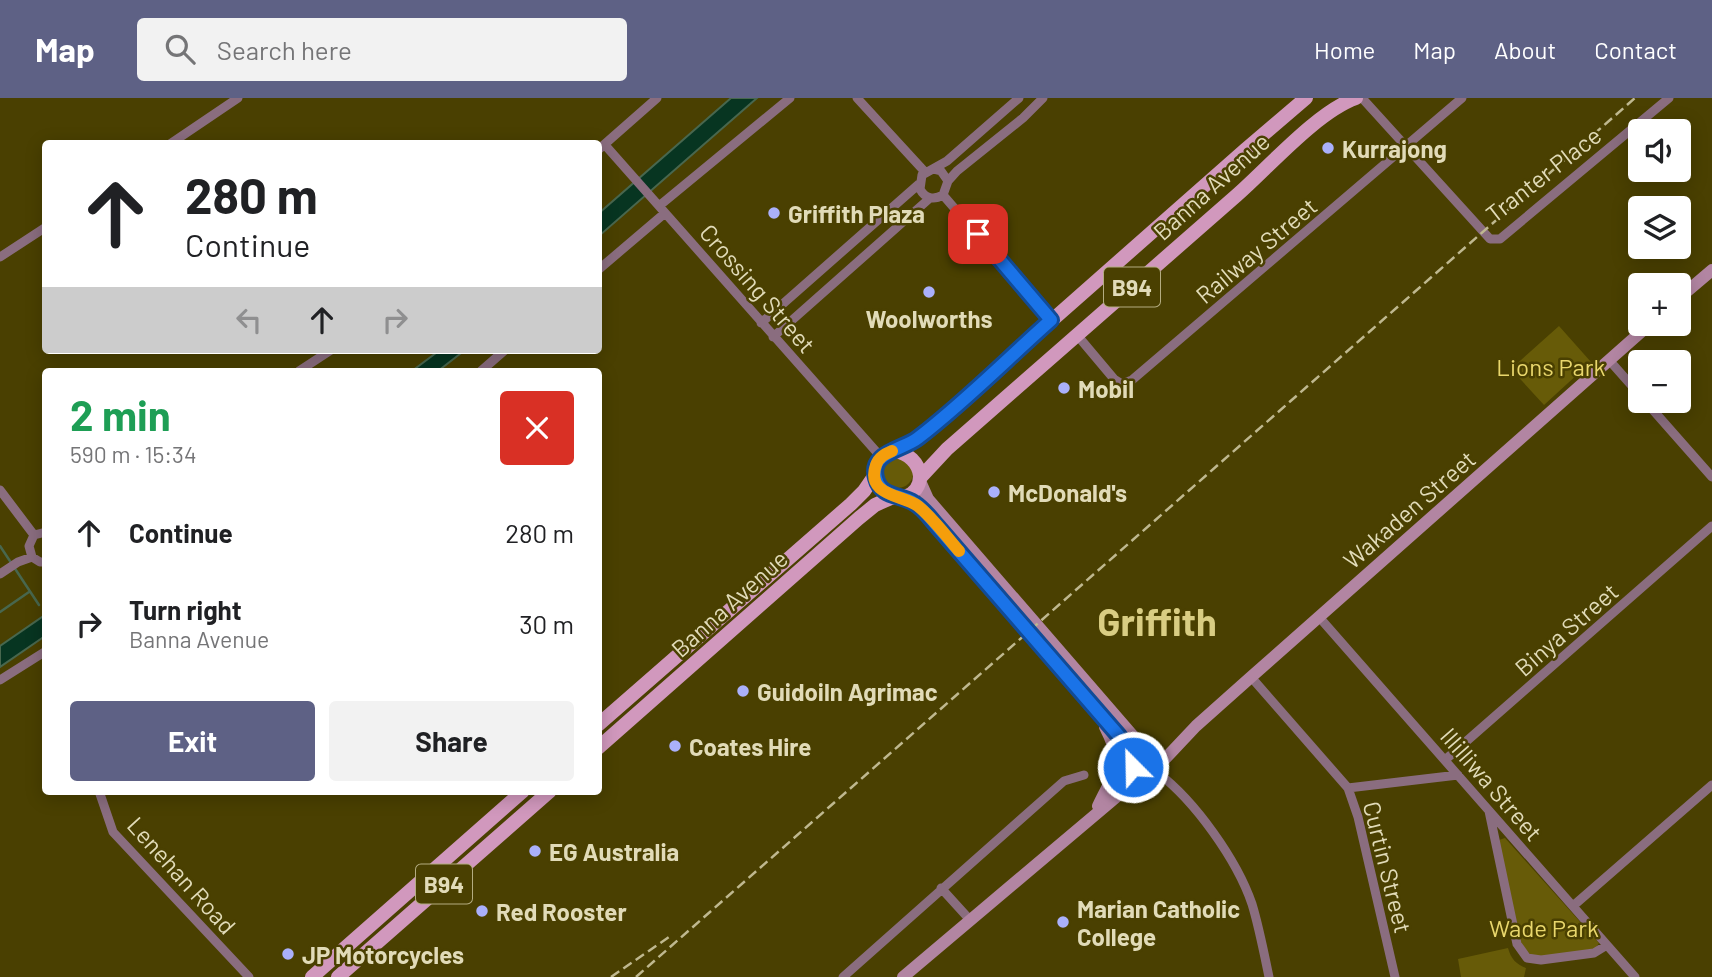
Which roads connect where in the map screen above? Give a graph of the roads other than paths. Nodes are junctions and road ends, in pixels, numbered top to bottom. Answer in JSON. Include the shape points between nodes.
{"nodes":[{"id":1,"x":238,"y":98,"type":"edge"},
{"id":2,"x":657,"y":98,"type":"edge"},
{"id":3,"x":790,"y":98,"type":"edge"},
{"id":4,"x":857,"y":98,"type":"edge"},
{"id":5,"x":1019,"y":98,"type":"edge"},
{"id":6,"x":1043,"y":98,"type":"edge"},
{"id":7,"x":1307,"y":98,"type":"edge"},
{"id":8,"x":1462,"y":98,"type":"edge"},
{"id":9,"x":1668,"y":98,"type":"edge"},
{"id":10,"x":1352,"y":99,"type":"edge"},
{"id":11,"x":176,"y":140,"type":"edge"},
{"id":12,"x":1406,"y":147,"type":"junction"},
{"id":13,"x":602,"y":148,"type":"edge"},
{"id":14,"x":929,"y":170,"type":"junction"},
{"id":15,"x":948,"y":181,"type":"junction"},
{"id":16,"x":919,"y":184,"type":"junction"},
{"id":17,"x":943,"y":195,"type":"junction"},
{"id":18,"x":930,"y":198,"type":"junction"},
{"id":19,"x":662,"y":209,"type":"junction"},
{"id":20,"x":42,"y":230,"type":"edge"},
{"id":21,"x":0,"y":257,"type":"edge"},
{"id":22,"x":602,"y":266,"type":"edge"},
{"id":23,"x":1712,"y":270,"type":"edge"},
{"id":24,"x":1691,"y":288,"type":"edge"},
{"id":25,"x":1051,"y":320,"type":"junction"},
{"id":26,"x":761,"y":323,"type":"junction"},
{"id":27,"x":1077,"y":335,"type":"junction"},
{"id":28,"x":1636,"y":336,"type":"edge"},
{"id":29,"x":773,"y":337,"type":"junction"},
{"id":30,"x":325,"y":354,"type":"edge"},
{"id":31,"x":500,"y":354,"type":"edge"},
{"id":32,"x":1609,"y":360,"type":"junction"},
{"id":33,"x":304,"y":368,"type":"edge"},
{"id":34,"x":484,"y":368,"type":"edge"},
{"id":35,"x":1628,"y":381,"type":"edge"},
{"id":36,"x":1656,"y":413,"type":"edge"},
{"id":37,"x":895,"y":451,"type":"junction"},
{"id":38,"x":881,"y":457,"type":"junction"},
{"id":39,"x":875,"y":475,"type":"junction"},
{"id":40,"x":1712,"y":477,"type":"edge"},
{"id":41,"x":920,"y":480,"type":"junction"},
{"id":42,"x":0,"y":490,"type":"edge"},
{"id":43,"x":896,"y":498,"type":"junction"},
{"id":44,"x":1712,"y":526,"type":"edge"},
{"id":45,"x":42,"y":533,"type":"edge"},
{"id":46,"x":34,"y":536,"type":"junction"},
{"id":47,"x":32,"y":557,"type":"junction"},
{"id":48,"x":42,"y":562,"type":"edge"},
{"id":49,"x":3,"y":571,"type":"edge"},
{"id":50,"x":1319,"y":617,"type":"junction"},
{"id":51,"x":42,"y":653,"type":"edge"},
{"id":52,"x":1251,"y":677,"type":"junction"},
{"id":53,"x":0,"y":680,"type":"edge"},
{"id":54,"x":1093,"y":704,"type":"junction"},
{"id":55,"x":602,"y":722,"type":"edge"},
{"id":56,"x":1196,"y":726,"type":"junction"},
{"id":57,"x":602,"y":744,"type":"edge"},
{"id":58,"x":1150,"y":749,"type":"junction"},
{"id":59,"x":1133,"y":760,"type":"junction"},
{"id":60,"x":1445,"y":760,"type":"junction"},
{"id":61,"x":1156,"y":771,"type":"junction"},
{"id":62,"x":1084,"y":775,"type":"dead end"},
{"id":63,"x":1458,"y":775,"type":"junction"},
{"id":64,"x":1712,"y":785,"type":"edge"},
{"id":65,"x":1348,"y":788,"type":"junction"},
{"id":66,"x":100,"y":795,"type":"edge"},
{"id":67,"x":518,"y":795,"type":"edge"},
{"id":68,"x":545,"y":795,"type":"edge"},
{"id":69,"x":1098,"y":806,"type":"junction"},
{"id":70,"x":1489,"y":811,"type":"junction"},
{"id":71,"x":1079,"y":827,"type":"junction"},
{"id":72,"x":942,"y":888,"type":"junction"},
{"id":73,"x":1573,"y":906,"type":"junction"},
{"id":74,"x":971,"y":921,"type":"junction"},
{"id":75,"x":1607,"y":945,"type":"junction"},
{"id":76,"x":249,"y":977,"type":"edge"},
{"id":77,"x":312,"y":977,"type":"edge"},
{"id":78,"x":338,"y":977,"type":"edge"},
{"id":79,"x":844,"y":977,"type":"edge"},
{"id":80,"x":903,"y":977,"type":"edge"},
{"id":81,"x":1269,"y":977,"type":"edge"},
{"id":82,"x":1395,"y":977,"type":"edge"},
{"id":83,"x":1635,"y":977,"type":"edge"}],
"edges":[{"from":1,"to":11,"type":"street"},
{"from":2,"to":13,"type":"street"},
{"from":3,"to":19,"type":"street"},
{"from":4,"to":14,"type":"street"},
{"from":5,"to":14,"type":"street","via":[[947,161]]},
{"from":6,"to":15,"type":"street"},
{"from":7,"to":25,"type":"main road","name":"Banna Avenue","number":"B94"},
{"from":8,"to":12,"type":"street","name":"Railway Street"},
{"from":9,"to":12,"type":"street","name":"Tranter Place","via":[[1500,239],[1490,239]]},
{"from":10,"to":12,"type":"street","name":"Tranter Place"},
{"from":10,"to":27,"type":"main road","name":"Banna Avenue","number":"B94","via":[[1322,117]]},
{"from":12,"to":27,"type":"street","name":"Railway Street","via":[[1132,380],[1122,384],[1114,379]]},
{"from":13,"to":19,"type":"street","name":"Crossing Street"},
{"from":14,"to":15,"type":"street","via":[[945,173]]},
{"from":14,"to":16,"type":"street"},
{"from":15,"to":17,"type":"street"},
{"from":16,"to":18,"type":"street"},
{"from":16,"to":26,"type":"street"},
{"from":17,"to":18,"type":"street"},
{"from":17,"to":25,"type":"street"},
{"from":18,"to":29,"type":"street"},
{"from":19,"to":22,"type":"street"},
{"from":19,"to":26,"type":"street","name":"Crossing Street"},
{"from":20,"to":21,"type":"street"},
{"from":23,"to":24,"type":"main road"},
{"from":25,"to":37,"type":"main road","name":"Banna Avenue","number":"B94","via":[[923,434]]},
{"from":26,"to":29,"type":"street","name":"Crossing Street"},
{"from":27,"to":41,"type":"main road","name":"Banna Avenue","number":"B94","via":[[947,449]]},
{"from":28,"to":32,"type":"main road","name":"Wakaden Street"},
{"from":29,"to":38,"type":"street","name":"Crossing Street"},
{"from":30,"to":33,"type":"street"},
{"from":31,"to":34,"type":"street"},
{"from":32,"to":35,"type":"street"},
{"from":32,"to":50,"type":"main road","name":"Wakaden Street"},
{"from":36,"to":40,"type":"street"},
{"from":37,"to":38,"type":"main road","number":"B94"},
{"from":37,"to":41,"type":"main road","via":[[911,459]]},
{"from":38,"to":39,"type":"main road"},
{"from":39,"to":43,"type":"main road","via":[[881,488]]},
{"from":39,"to":55,"type":"main road","name":"Banna Avenue","via":[[851,504]]},
{"from":41,"to":43,"type":"main road","number":"B94","via":[[912,494]]},
{"from":41,"to":58,"type":"main road","via":[[924,494],[1032,622],[1133,736]]},
{"from":42,"to":46,"type":"street"},
{"from":43,"to":54,"type":"main road","via":[[915,503],[925,513]]},
{"from":43,"to":57,"type":"main road","name":"Banna Avenue","number":"B94","via":[[875,505],[859,518]]},
{"from":44,"to":60,"type":"street","name":"Binya Street"},
{"from":45,"to":46,"type":"street"},
{"from":46,"to":47,"type":"street","via":[[29,546]]},
{"from":47,"to":48,"type":"street"},
{"from":47,"to":49,"type":"street"},
{"from":50,"to":52,"type":"main road","name":"Wakaden Street"},
{"from":50,"to":60,"type":"street","name":"Illilliwa Street"},
{"from":51,"to":53,"type":"street"},
{"from":52,"to":56,"type":"main road","name":"Wakaden Street"},
{"from":52,"to":65,"type":"street","name":"Curtin Street"},
{"from":54,"to":59,"type":"main road"},
{"from":54,"to":69,"type":"main road","via":[[1116,748],[1117,761]]},
{"from":56,"to":58,"type":"main road","name":"Wakaden Street"},
{"from":56,"to":61,"type":"main road","name":"Wakaden Street"},
{"from":58,"to":59,"type":"main road","name":"Wakaden Street","via":[[1138,751]]},
{"from":58,"to":61,"type":"main road"},
{"from":59,"to":61,"type":"main road","via":[[1138,775]]},
{"from":59,"to":69,"type":"main road","name":"Wakaden Street"},
{"from":60,"to":63,"type":"street","name":"Illilliwa Street"},
{"from":61,"to":71,"type":"main road","name":"Wakaden Street"},
{"from":61,"to":81,"type":"street","via":[[1198,814],[1238,874],[1251,902]]},
{"from":62,"to":72,"type":"street","via":[[1064,781]]},
{"from":63,"to":65,"type":"street"},
{"from":63,"to":70,"type":"street","name":"Illilliwa Street"},
{"from":64,"to":73,"type":"street"},
{"from":65,"to":82,"type":"street","name":"Curtin Street"},
{"from":66,"to":76,"type":"street","name":"Lenehan Road","via":[[113,832]]},
{"from":67,"to":77,"type":"main road","number":"B94"},
{"from":68,"to":78,"type":"main road","number":"B94"},
{"from":69,"to":71,"type":"main road","name":"Wakaden Street"},
{"from":70,"to":73,"type":"street","name":"Illilliwa Street"},
{"from":70,"to":75,"type":"street","via":[[1522,953],[1541,960],[1594,953]]},
{"from":71,"to":74,"type":"main road","name":"Wakaden Street"},
{"from":72,"to":74,"type":"street"},
{"from":72,"to":79,"type":"street"},
{"from":73,"to":75,"type":"street","name":"Illilliwa Street"},
{"from":74,"to":80,"type":"main road","name":"Wakaden Street"},
{"from":75,"to":83,"type":"street","name":"Illilliwa Street"}]}
